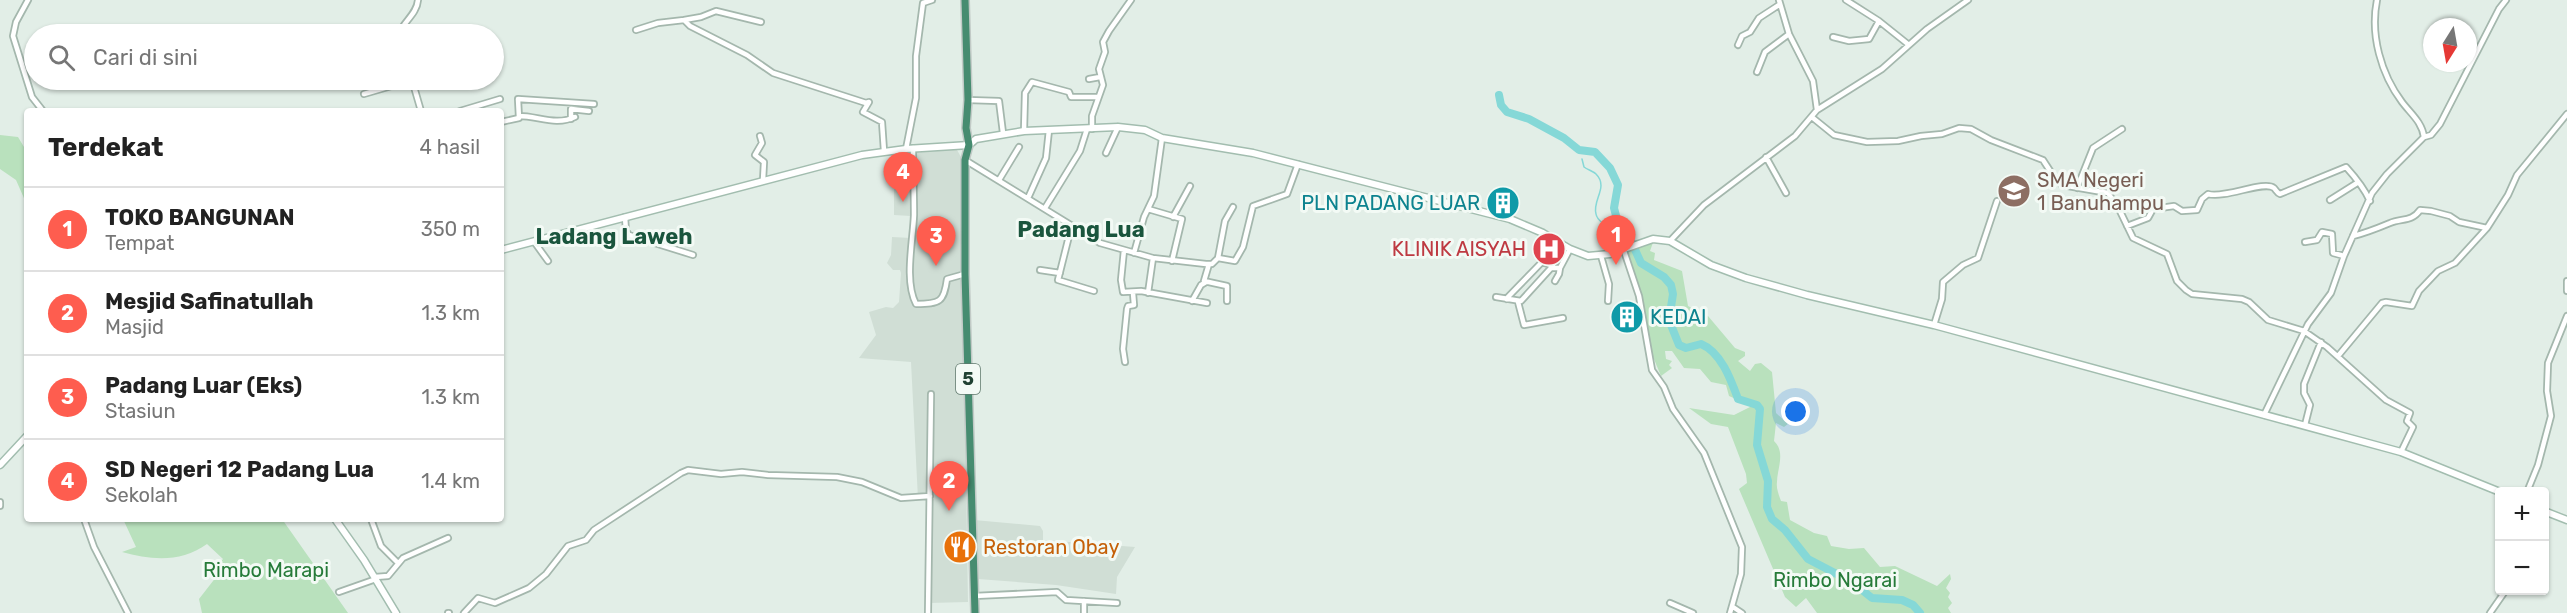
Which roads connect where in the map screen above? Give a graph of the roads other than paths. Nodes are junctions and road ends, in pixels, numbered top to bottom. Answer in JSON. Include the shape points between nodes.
{"nodes":[{"id":1,"x":28,"y":0,"type":"edge"},
{"id":2,"x":418,"y":0,"type":"edge"},
{"id":3,"x":932,"y":0,"type":"edge"},
{"id":4,"x":965,"y":0,"type":"edge"},
{"id":5,"x":1131,"y":0,"type":"edge"},
{"id":6,"x":1846,"y":0,"type":"edge"},
{"id":7,"x":1968,"y":0,"type":"edge"},
{"id":8,"x":2377,"y":0,"type":"edge"},
{"id":9,"x":2506,"y":0,"type":"edge"},
{"id":10,"x":1779,"y":2,"type":"edge"},
{"id":11,"x":684,"y":20,"type":"junction"},
{"id":12,"x":1879,"y":21,"type":"junction"},
{"id":13,"x":760,"y":22,"type":"dead end"},
{"id":14,"x":404,"y":24,"type":"edge"},
{"id":15,"x":636,"y":30,"type":"dead end"},
{"id":16,"x":1789,"y":34,"type":"junction"},
{"id":17,"x":1833,"y":36,"type":"dead end"},
{"id":18,"x":1738,"y":45,"type":"dead end"},
{"id":19,"x":1909,"y":45,"type":"junction"},
{"id":20,"x":24,"y":71,"type":"edge"},
{"id":21,"x":1757,"y":72,"type":"dead end"},
{"id":22,"x":1100,"y":77,"type":"junction"},
{"id":23,"x":1089,"y":79,"type":"dead end"},
{"id":24,"x":30,"y":90,"type":"edge"},
{"id":25,"x":378,"y":90,"type":"edge"},
{"id":26,"x":415,"y":90,"type":"edge"},
{"id":27,"x":364,"y":94,"type":"dead end"},
{"id":28,"x":1098,"y":97,"type":"junction"},
{"id":29,"x":500,"y":99,"type":"dead end"},
{"id":30,"x":968,"y":100,"type":"junction"},
{"id":31,"x":594,"y":104,"type":"dead end"},
{"id":32,"x":41,"y":108,"type":"edge"},
{"id":33,"x":420,"y":108,"type":"edge"},
{"id":34,"x":470,"y":108,"type":"edge"},
{"id":35,"x":1817,"y":110,"type":"junction"},
{"id":36,"x":589,"y":111,"type":"dead end"},
{"id":37,"x":2567,"y":114,"type":"edge"},
{"id":38,"x":519,"y":116,"type":"junction"},
{"id":39,"x":1812,"y":118,"type":"junction"},
{"id":40,"x":504,"y":121,"type":"edge"},
{"id":41,"x":1118,"y":127,"type":"junction"},
{"id":42,"x":1089,"y":129,"type":"junction"},
{"id":43,"x":2122,"y":129,"type":"dead end"},
{"id":44,"x":1049,"y":130,"type":"junction"},
{"id":45,"x":1024,"y":131,"type":"junction"},
{"id":46,"x":1003,"y":134,"type":"junction"},
{"id":47,"x":760,"y":136,"type":"dead end"},
{"id":48,"x":2424,"y":137,"type":"junction"},
{"id":49,"x":1162,"y":138,"type":"junction"},
{"id":50,"x":969,"y":145,"type":"junction"},
{"id":51,"x":1019,"y":147,"type":"dead end"},
{"id":52,"x":910,"y":149,"type":"junction"},
{"id":53,"x":884,"y":152,"type":"junction"},
{"id":54,"x":1106,"y":153,"type":"dead end"},
{"id":55,"x":1766,"y":157,"type":"junction"},
{"id":56,"x":965,"y":160,"type":"junction"},
{"id":57,"x":1298,"y":164,"type":"junction"},
{"id":58,"x":763,"y":180,"type":"junction"},
{"id":59,"x":999,"y":180,"type":"junction"},
{"id":60,"x":2357,"y":183,"type":"junction"},
{"id":61,"x":1190,"y":186,"type":"dead end"},
{"id":62,"x":2077,"y":188,"type":"junction"},
{"id":63,"x":1786,"y":193,"type":"dead end"},
{"id":64,"x":1028,"y":198,"type":"junction"},
{"id":65,"x":2330,"y":200,"type":"dead end"},
{"id":66,"x":1997,"y":201,"type":"dead end"},
{"id":67,"x":2370,"y":201,"type":"junction"},
{"id":68,"x":1233,"y":207,"type":"dead end"},
{"id":69,"x":1046,"y":208,"type":"junction"},
{"id":70,"x":1148,"y":209,"type":"junction"},
{"id":71,"x":625,"y":217,"type":"junction"},
{"id":72,"x":1173,"y":217,"type":"junction"},
{"id":73,"x":2127,"y":226,"type":"junction"},
{"id":74,"x":1073,"y":227,"type":"junction"},
{"id":75,"x":2487,"y":228,"type":"junction"},
{"id":76,"x":2352,"y":237,"type":"junction"},
{"id":77,"x":1670,"y":241,"type":"junction"},
{"id":78,"x":2304,"y":242,"type":"dead end"},
{"id":79,"x":535,"y":243,"type":"junction"},
{"id":80,"x":1623,"y":248,"type":"junction"},
{"id":81,"x":504,"y":249,"type":"edge"},
{"id":82,"x":1569,"y":249,"type":"junction"},
{"id":83,"x":1124,"y":250,"type":"junction"},
{"id":84,"x":1134,"y":253,"type":"junction"},
{"id":85,"x":693,"y":255,"type":"dead end"},
{"id":86,"x":1601,"y":256,"type":"junction"},
{"id":87,"x":2344,"y":256,"type":"junction"},
{"id":88,"x":1153,"y":258,"type":"junction"},
{"id":89,"x":1218,"y":258,"type":"junction"},
{"id":90,"x":548,"y":261,"type":"dead end"},
{"id":91,"x":1172,"y":261,"type":"junction"},
{"id":92,"x":1209,"y":264,"type":"junction"},
{"id":93,"x":1553,"y":266,"type":"junction"},
{"id":94,"x":1560,"y":267,"type":"junction"},
{"id":95,"x":1040,"y":270,"type":"dead end"},
{"id":96,"x":1060,"y":273,"type":"junction"},
{"id":97,"x":965,"y":274,"type":"junction"},
{"id":98,"x":1555,"y":281,"type":"dead end"},
{"id":99,"x":2567,"y":281,"type":"edge"},
{"id":100,"x":1206,"y":282,"type":"junction"},
{"id":101,"x":1094,"y":291,"type":"dead end"},
{"id":102,"x":2567,"y":291,"type":"edge"},
{"id":103,"x":1148,"y":293,"type":"junction"},
{"id":104,"x":1496,"y":297,"type":"dead end"},
{"id":105,"x":1506,"y":299,"type":"junction"},
{"id":106,"x":1133,"y":300,"type":"junction"},
{"id":107,"x":1192,"y":301,"type":"junction"},
{"id":108,"x":1608,"y":301,"type":"dead end"},
{"id":109,"x":1227,"y":302,"type":"dead end"},
{"id":110,"x":1518,"y":302,"type":"junction"},
{"id":111,"x":1207,"y":303,"type":"dead end"},
{"id":112,"x":2567,"y":316,"type":"edge"},
{"id":113,"x":1563,"y":318,"type":"dead end"},
{"id":114,"x":1934,"y":325,"type":"junction"},
{"id":115,"x":2304,"y":331,"type":"junction"},
{"id":116,"x":2321,"y":342,"type":"junction"},
{"id":117,"x":2338,"y":356,"type":"junction"},
{"id":118,"x":1125,"y":362,"type":"dead end"},
{"id":119,"x":931,"y":394,"type":"dead end"},
{"id":120,"x":2264,"y":415,"type":"junction"},
{"id":121,"x":2305,"y":425,"type":"junction"},
{"id":122,"x":24,"y":439,"type":"edge"},
{"id":123,"x":2401,"y":452,"type":"junction"},
{"id":124,"x":0,"y":465,"type":"edge"},
{"id":125,"x":2529,"y":487,"type":"edge"},
{"id":126,"x":2495,"y":490,"type":"edge"},
{"id":127,"x":930,"y":496,"type":"junction"},
{"id":128,"x":2549,"y":513,"type":"edge"},
{"id":129,"x":2567,"y":520,"type":"edge"},
{"id":130,"x":85,"y":522,"type":"edge"},
{"id":131,"x":339,"y":522,"type":"edge"},
{"id":132,"x":372,"y":522,"type":"edge"},
{"id":133,"x":448,"y":538,"type":"dead end"},
{"id":134,"x":397,"y":562,"type":"junction"},
{"id":135,"x":376,"y":578,"type":"junction"},
{"id":136,"x":339,"y":592,"type":"dead end"},
{"id":137,"x":2503,"y":595,"type":"edge"},
{"id":138,"x":974,"y":596,"type":"junction"},
{"id":139,"x":1084,"y":601,"type":"junction"},
{"id":140,"x":1117,"y":603,"type":"dead end"},
{"id":141,"x":1670,"y":603,"type":"dead end"},
{"id":142,"x":1731,"y":610,"type":"edge"},
{"id":143,"x":128,"y":613,"type":"edge"},
{"id":144,"x":396,"y":613,"type":"edge"},
{"id":145,"x":464,"y":613,"type":"edge"},
{"id":146,"x":928,"y":613,"type":"edge"},
{"id":147,"x":975,"y":613,"type":"edge"},
{"id":148,"x":1084,"y":613,"type":"edge"},
{"id":149,"x":1693,"y":613,"type":"edge"},
{"id":150,"x":1742,"y":613,"type":"edge"},
{"id":151,"x":2490,"y":613,"type":"edge"}],
"edges":[{"from":1,"to":20,"type":"street","via":[[13,36]]},
{"from":2,"to":14,"type":"street"},
{"from":3,"to":52,"type":"street","via":[[923,3]]},
{"from":4,"to":30,"type":"highway","number":"5"},
{"from":5,"to":22,"type":"street","via":[[1105,39]]},
{"from":6,"to":12,"type":"street"},
{"from":7,"to":19,"type":"street"},
{"from":8,"to":48,"type":"street","via":[[2376,33],[2388,83],[2418,121]]},
{"from":9,"to":48,"type":"street","via":[[2440,124]]},
{"from":10,"to":16,"type":"street"},
{"from":10,"to":18,"type":"street","via":[[1759,18]]},
{"from":11,"to":13,"type":"street","via":[[716,11]]},
{"from":11,"to":15,"type":"street"},
{"from":11,"to":53,"type":"street","via":[[773,73],[869,102],[863,112],[882,122]]},
{"from":12,"to":17,"type":"street","via":[[1869,39],[1849,41]]},
{"from":12,"to":19,"type":"street"},
{"from":16,"to":21,"type":"street","via":[[1766,52]]},
{"from":16,"to":35,"type":"street","via":[[1813,81]]},
{"from":19,"to":35,"type":"street","via":[[1882,69]]},
{"from":22,"to":23,"type":"street"},
{"from":22,"to":28,"type":"street","via":[[1103,85]]},
{"from":24,"to":32,"type":"street"},
{"from":25,"to":27,"type":"street"},
{"from":26,"to":33,"type":"street"},
{"from":28,"to":42,"type":"street"},
{"from":28,"to":45,"type":"street","via":[[1071,97],[1069,92],[1032,82],[1025,93]]},
{"from":29,"to":34,"type":"street"},
{"from":30,"to":46,"type":"street","via":[[999,101]]},
{"from":30,"to":50,"type":"highway","number":"5"},
{"from":31,"to":38,"type":"street","via":[[518,99]]},
{"from":35,"to":39,"type":"street"},
{"from":36,"to":38,"type":"street","via":[[571,109],[573,118],[544,121]]},
{"from":37,"to":75,"type":"street","via":[[2517,175]]},
{"from":38,"to":40,"type":"street"},
{"from":39,"to":55,"type":"street"},
{"from":39,"to":62,"type":"street","via":[[1834,135],[1867,142],[1971,129],[2043,160],[2058,183]]},
{"from":41,"to":42,"type":"main road"},
{"from":41,"to":49,"type":"main road","via":[[1145,130]]},
{"from":41,"to":54,"type":"street"},
{"from":42,"to":44,"type":"main road"},
{"from":42,"to":69,"type":"street"},
{"from":43,"to":62,"type":"street","via":[[2093,148]]},
{"from":44,"to":45,"type":"main road"},
{"from":44,"to":64,"type":"street","via":[[1046,158]]},
{"from":45,"to":46,"type":"main road"},
{"from":46,"to":50,"type":"main road","via":[[976,139]]},
{"from":47,"to":58,"type":"street","via":[[762,143],[755,156],[764,162]]},
{"from":48,"to":67,"type":"street","via":[[2383,179]]},
{"from":49,"to":57,"type":"main road"},
{"from":49,"to":70,"type":"street","via":[[1154,196]]},
{"from":50,"to":52,"type":"main road"},
{"from":50,"to":56,"type":"highway","number":"5"},
{"from":51,"to":59,"type":"street"},
{"from":52,"to":53,"type":"main road"},
{"from":52,"to":97,"type":"street","via":[[914,216],[911,288],[916,304],[942,299],[947,279]]},
{"from":53,"to":58,"type":"main road"},
{"from":55,"to":63,"type":"street"},
{"from":55,"to":77,"type":"street","via":[[1704,205]]},
{"from":56,"to":59,"type":"street"},
{"from":56,"to":97,"type":"highway","number":"5"},
{"from":57,"to":82,"type":"main road","via":[[1510,219],[1543,232]]},
{"from":57,"to":89,"type":"street","via":[[1287,194],[1253,206],[1243,247],[1235,261]]},
{"from":58,"to":71,"type":"main road"},
{"from":59,"to":64,"type":"street"},
{"from":60,"to":65,"type":"street"},
{"from":60,"to":67,"type":"street","via":[[2363,186]]},
{"from":60,"to":73,"type":"street","via":[[2344,167],[2280,194],[2274,187],[2264,185],[2220,196],[2208,194],[2197,210],[2182,211],[2174,206],[2153,209],[2148,218]]},
{"from":61,"to":72,"type":"street"},
{"from":62,"to":73,"type":"street","via":[[2108,193]]},
{"from":64,"to":69,"type":"street"},
{"from":66,"to":114,"type":"street","via":[[1978,258],[1943,282]]},
{"from":67,"to":76,"type":"street"},
{"from":68,"to":89,"type":"street","via":[[1225,221]]},
{"from":69,"to":74,"type":"street"},
{"from":70,"to":72,"type":"street"},
{"from":70,"to":84,"type":"street"},
{"from":71,"to":79,"type":"main road"},
{"from":71,"to":85,"type":"street","via":[[629,235]]},
{"from":72,"to":91,"type":"street","via":[[1182,221]]},
{"from":73,"to":115,"type":"street","via":[[2136,241],[2167,254],[2176,281],[2192,294],[2242,299],[2268,320]]},
{"from":74,"to":83,"type":"street","via":[[1100,243]]},
{"from":74,"to":96,"type":"street"},
{"from":75,"to":76,"type":"street","via":[[2420,210],[2412,218]]},
{"from":75,"to":117,"type":"street","via":[[2455,263],[2440,268],[2419,291],[2412,306],[2386,302],[2379,306]]},
{"from":76,"to":87,"type":"street"},
{"from":77,"to":80,"type":"main road","via":[[1649,240]]},
{"from":77,"to":114,"type":"main road","via":[[1722,271],[1807,296]]},
{"from":78,"to":87,"type":"street","via":[[2317,240],[2322,232],[2332,234],[2333,253]]},
{"from":79,"to":81,"type":"main road"},
{"from":79,"to":90,"type":"street"},
{"from":80,"to":86,"type":"main road"},
{"from":80,"to":142,"type":"street","via":[[1639,296],[1652,370],[1704,453],[1742,547],[1741,574]]},
{"from":82,"to":86,"type":"main road"},
{"from":82,"to":94,"type":"street"},
{"from":83,"to":84,"type":"street"},
{"from":83,"to":106,"type":"street","via":[[1121,289]]},
{"from":84,"to":88,"type":"street"},
{"from":86,"to":108,"type":"street","via":[[1609,284]]},
{"from":87,"to":115,"type":"street","via":[[2331,293]]},
{"from":88,"to":91,"type":"street"},
{"from":88,"to":103,"type":"street"},
{"from":89,"to":92,"type":"street"},
{"from":91,"to":92,"type":"street"},
{"from":92,"to":100,"type":"street"},
{"from":93,"to":94,"type":"street"},
{"from":93,"to":105,"type":"street","via":[[1542,262]]},
{"from":93,"to":110,"type":"street"},
{"from":94,"to":98,"type":"street"},
{"from":95,"to":96,"type":"street"},
{"from":96,"to":101,"type":"street","via":[[1059,282]]},
{"from":97,"to":138,"type":"highway","number":"5"},
{"from":99,"to":102,"type":"street"},
{"from":100,"to":107,"type":"street"},
{"from":100,"to":109,"type":"street","via":[[1227,286]]},
{"from":103,"to":106,"type":"street"},
{"from":103,"to":107,"type":"street"},
{"from":104,"to":105,"type":"street"},
{"from":105,"to":110,"type":"street"},
{"from":106,"to":118,"type":"street","via":[[1127,309]]},
{"from":107,"to":111,"type":"street"},
{"from":110,"to":113,"type":"street","via":[[1524,326]]},
{"from":112,"to":125,"type":"street","via":[[2548,363],[2550,422]]},
{"from":114,"to":120,"type":"main road"},
{"from":115,"to":116,"type":"street"},
{"from":115,"to":120,"type":"street"},
{"from":116,"to":117,"type":"street"},
{"from":116,"to":121,"type":"street","via":[[2304,384],[2310,405]]},
{"from":117,"to":123,"type":"street","via":[[2386,400],[2410,413],[2407,420],[2413,427]]},
{"from":119,"to":127,"type":"street"},
{"from":120,"to":121,"type":"main road"},
{"from":121,"to":123,"type":"main road"},
{"from":122,"to":124,"type":"main road"},
{"from":123,"to":126,"type":"main road"},
{"from":127,"to":145,"type":"street","via":[[901,498],[862,482],[837,477],[688,470],[594,530],[586,540],[568,546],[529,588],[495,603],[478,598]]},
{"from":127,"to":146,"type":"street"},
{"from":128,"to":129,"type":"main road"},
{"from":130,"to":143,"type":"street"},
{"from":131,"to":135,"type":"main road"},
{"from":132,"to":134,"type":"street","via":[[381,546]]},
{"from":133,"to":134,"type":"street"},
{"from":134,"to":135,"type":"street","via":[[388,576]]},
{"from":135,"to":136,"type":"street"},
{"from":135,"to":144,"type":"main road"},
{"from":137,"to":151,"type":"street"},
{"from":138,"to":139,"type":"street","via":[[1057,592],[1066,600]]},
{"from":138,"to":147,"type":"highway","number":"5"},
{"from":139,"to":140,"type":"street"},
{"from":139,"to":148,"type":"street"},
{"from":141,"to":149,"type":"street"},
{"from":142,"to":150,"type":"street"}]}
